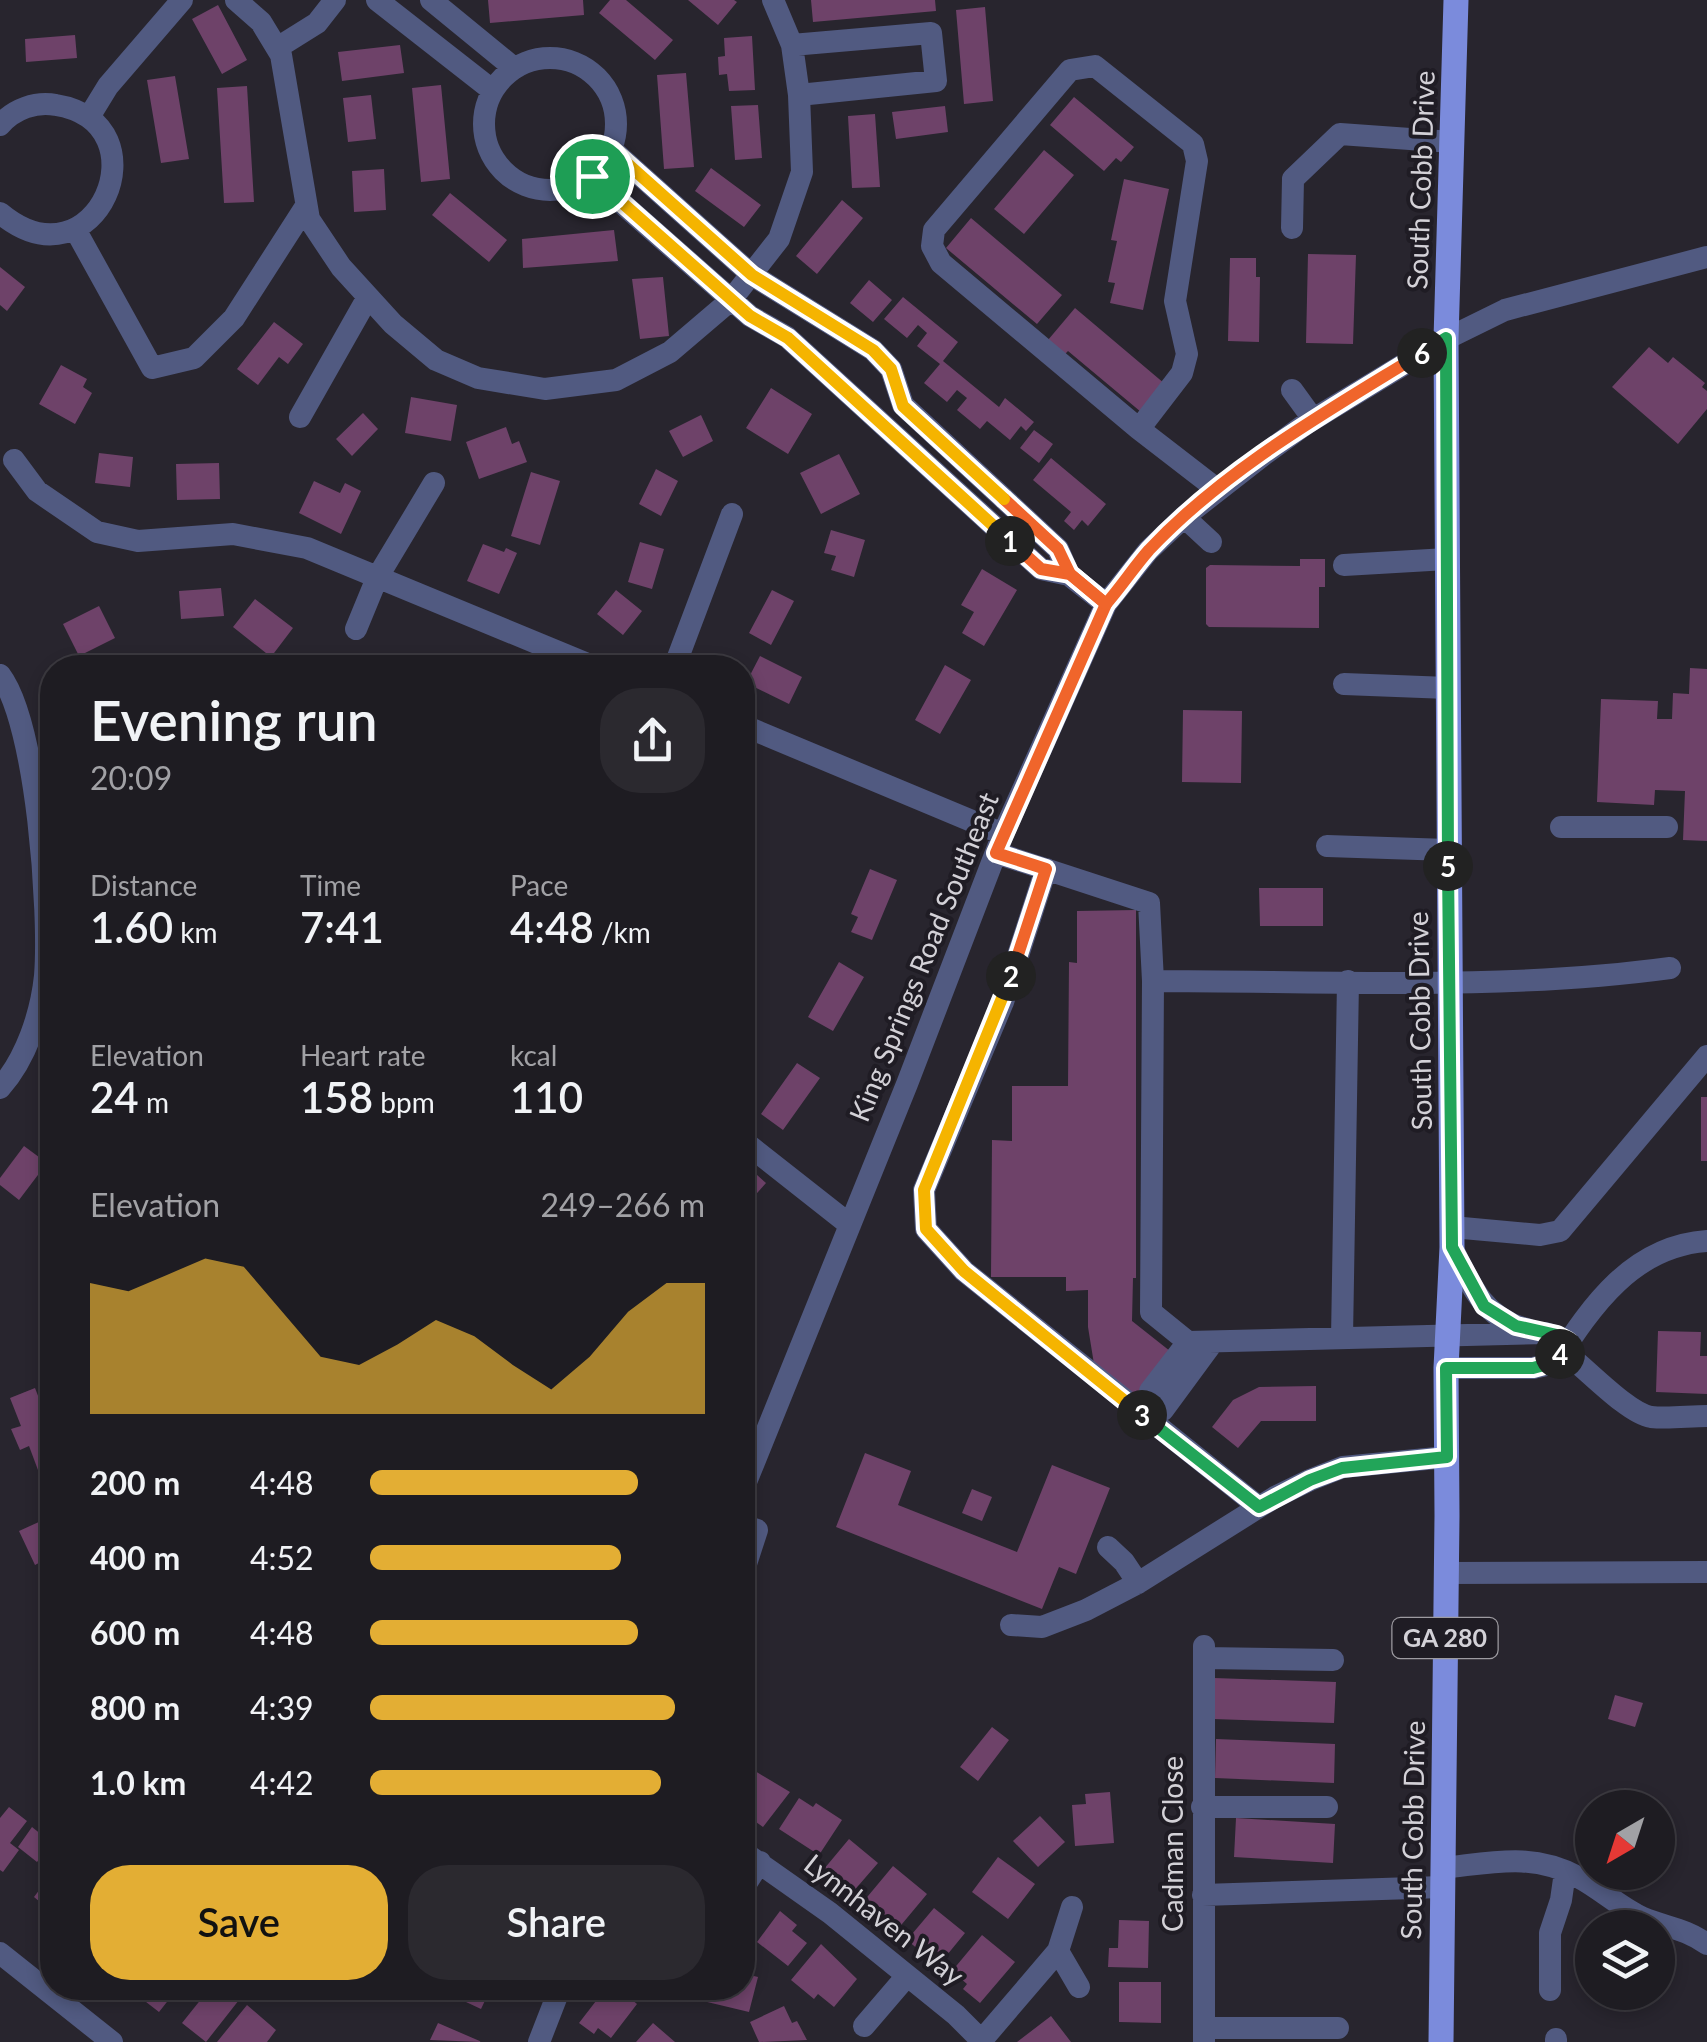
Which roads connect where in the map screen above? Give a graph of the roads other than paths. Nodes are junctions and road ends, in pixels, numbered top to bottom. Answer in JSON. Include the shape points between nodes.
{"nodes":[{"id":1,"x":182,"y":0,"type":"edge"},
{"id":2,"x":236,"y":0,"type":"edge"},
{"id":3,"x":335,"y":0,"type":"edge"},
{"id":4,"x":377,"y":0,"type":"edge"},
{"id":5,"x":431,"y":0,"type":"edge"},
{"id":6,"x":773,"y":0,"type":"edge"},
{"id":7,"x":1456,"y":0,"type":"edge"},
{"id":8,"x":792,"y":45,"type":"junction"},
{"id":9,"x":277,"y":48,"type":"junction"},
{"id":10,"x":514,"y":68,"type":"junction"},
{"id":11,"x":492,"y":90,"type":"junction"},
{"id":12,"x":799,"y":95,"type":"junction"},
{"id":13,"x":89,"y":117,"type":"junction"},
{"id":14,"x":0,"y":125,"type":"edge"},
{"id":15,"x":1452,"y":142,"type":"junction"},
{"id":16,"x":612,"y":150,"type":"junction"},
{"id":17,"x":592,"y":176,"type":"junction"},
{"id":18,"x":306,"y":206,"type":"junction"},
{"id":19,"x":0,"y":213,"type":"edge"},
{"id":20,"x":1292,"y":228,"type":"dead end"},
{"id":21,"x":75,"y":229,"type":"junction"},
{"id":22,"x":1707,"y":257,"type":"edge"},
{"id":23,"x":752,"y":275,"type":"junction"},
{"id":24,"x":368,"y":297,"type":"junction"},
{"id":25,"x":730,"y":300,"type":"junction"},
{"id":26,"x":1446,"y":338,"type":"junction"},
{"id":27,"x":1292,"y":390,"type":"dead end"},
{"id":28,"x":300,"y":417,"type":"dead end"},
{"id":29,"x":1313,"y":419,"type":"junction"},
{"id":30,"x":1139,"y":430,"type":"junction"},
{"id":31,"x":14,"y":460,"type":"dead end"},
{"id":32,"x":967,"y":465,"type":"junction"},
{"id":33,"x":434,"y":483,"type":"dead end"},
{"id":34,"x":949,"y":484,"type":"junction"},
{"id":35,"x":1218,"y":490,"type":"junction"},
{"id":36,"x":732,"y":514,"type":"dead end"},
{"id":37,"x":1184,"y":517,"type":"junction"},
{"id":38,"x":1211,"y":542,"type":"dead end"},
{"id":39,"x":1447,"y":560,"type":"junction"},
{"id":40,"x":1344,"y":565,"type":"dead end"},
{"id":41,"x":1070,"y":574,"type":"junction"},
{"id":42,"x":376,"y":578,"type":"junction"},
{"id":43,"x":1106,"y":604,"type":"junction"},
{"id":44,"x":356,"y":629,"type":"dead end"},
{"id":45,"x":565,"y":655,"type":"edge"},
{"id":46,"x":679,"y":655,"type":"edge"},
{"id":47,"x":0,"y":676,"type":"edge"},
{"id":48,"x":1344,"y":684,"type":"dead end"},
{"id":49,"x":1448,"y":688,"type":"junction"},
{"id":50,"x":755,"y":731,"type":"edge"},
{"id":51,"x":40,"y":822,"type":"edge"},
{"id":52,"x":1562,"y":826,"type":"dead end"},
{"id":53,"x":1667,"y":827,"type":"dead end"},
{"id":54,"x":999,"y":844,"type":"junction"},
{"id":55,"x":1327,"y":846,"type":"dead end"},
{"id":56,"x":1448,"y":850,"type":"junction"},
{"id":57,"x":1046,"y":869,"type":"junction"},
{"id":58,"x":1670,"y":968,"type":"dead end"},
{"id":59,"x":1153,"y":980,"type":"junction"},
{"id":60,"x":1348,"y":981,"type":"junction"},
{"id":61,"x":1448,"y":982,"type":"junction"},
{"id":62,"x":40,"y":1000,"type":"edge"},
{"id":63,"x":1707,"y":1056,"type":"edge"},
{"id":64,"x":0,"y":1088,"type":"edge"},
{"id":65,"x":755,"y":1150,"type":"edge"},
{"id":66,"x":850,"y":1225,"type":"junction"},
{"id":67,"x":1452,"y":1237,"type":"junction"},
{"id":68,"x":1707,"y":1241,"type":"edge"},
{"id":69,"x":1545,"y":1333,"type":"junction"},
{"id":70,"x":1446,"y":1336,"type":"junction"},
{"id":71,"x":1342,"y":1338,"type":"junction"},
{"id":72,"x":1188,"y":1342,"type":"junction"},
{"id":73,"x":1213,"y":1342,"type":"junction"},
{"id":74,"x":1566,"y":1346,"type":"junction"},
{"id":75,"x":1446,"y":1368,"type":"junction"},
{"id":76,"x":1707,"y":1416,"type":"edge"},
{"id":77,"x":1447,"y":1457,"type":"junction"},
{"id":78,"x":755,"y":1460,"type":"edge"},
{"id":79,"x":1259,"y":1507,"type":"junction"},
{"id":80,"x":1108,"y":1547,"type":"dead end"},
{"id":81,"x":1707,"y":1572,"type":"edge"},
{"id":82,"x":1446,"y":1573,"type":"junction"},
{"id":83,"x":1138,"y":1583,"type":"junction"},
{"id":84,"x":1011,"y":1625,"type":"dead end"},
{"id":85,"x":1333,"y":1660,"type":"dead end"},
{"id":86,"x":1202,"y":1807,"type":"junction"},
{"id":87,"x":1327,"y":1807,"type":"dead end"},
{"id":88,"x":755,"y":1860,"type":"edge"},
{"id":89,"x":1565,"y":1872,"type":"junction"},
{"id":90,"x":1442,"y":1878,"type":"junction"},
{"id":91,"x":1203,"y":1895,"type":"junction"},
{"id":92,"x":1072,"y":1907,"type":"dead end"},
{"id":93,"x":1707,"y":1944,"type":"edge"},
{"id":94,"x":1058,"y":1951,"type":"junction"},
{"id":95,"x":0,"y":1953,"type":"edge"},
{"id":96,"x":906,"y":1976,"type":"junction"},
{"id":97,"x":40,"y":1985,"type":"edge"},
{"id":98,"x":1079,"y":1987,"type":"dead end"},
{"id":99,"x":1550,"y":1990,"type":"dead end"},
{"id":100,"x":59,"y":2000,"type":"edge"},
{"id":101,"x":556,"y":2000,"type":"edge"},
{"id":102,"x":864,"y":2026,"type":"dead end"},
{"id":103,"x":1338,"y":2028,"type":"dead end"},
{"id":104,"x":1204,"y":2035,"type":"edge"},
{"id":105,"x":545,"y":2039,"type":"edge"},
{"id":106,"x":983,"y":2041,"type":"edge"},
{"id":107,"x":112,"y":2042,"type":"edge"},
{"id":108,"x":1441,"y":2042,"type":"edge"}],
"edges":[{"from":1,"to":13,"type":"street"},
{"from":2,"to":9,"type":"street"},
{"from":3,"to":9,"type":"street","via":[[318,23]]},
{"from":4,"to":11,"type":"street"},
{"from":5,"to":10,"type":"street"},
{"from":6,"to":8,"type":"street"},
{"from":7,"to":15,"type":"main road","name":"South Cobb Drive","number":"GA 280"},
{"from":8,"to":12,"type":"street"},
{"from":8,"to":12,"type":"street","via":[[931,33],[936,81]]},
{"from":9,"to":18,"type":"street"},
{"from":10,"to":11,"type":"street"},
{"from":10,"to":16,"type":"street","via":[[560,58],[582,66],[612,103]]},
{"from":11,"to":17,"type":"street","via":[[485,141],[497,165],[517,182],[542,190],[568,188]]},
{"from":12,"to":23,"type":"street","via":[[802,172],[779,240]]},
{"from":13,"to":14,"type":"street","via":[[47,103],[25,107]]},
{"from":13,"to":21,"type":"street","via":[[104,134],[114,177],[94,217]]},
{"from":15,"to":20,"type":"street","via":[[1340,134],[1293,179]]},
{"from":15,"to":26,"type":"main road","name":"South Cobb Drive","number":"GA 280"},
{"from":16,"to":17,"type":"street"},
{"from":16,"to":23,"type":"street"},
{"from":17,"to":25,"type":"street"},
{"from":18,"to":21,"type":"street","via":[[234,318],[194,358],[152,368]]},
{"from":18,"to":24,"type":"street","via":[[341,267]]},
{"from":19,"to":21,"type":"street","via":[[34,233]]},
{"from":22,"to":26,"type":"street","name":"King Springs Road Southeast","via":[[1505,310]]},
{"from":23,"to":25,"type":"street"},
{"from":23,"to":32,"type":"street","via":[[873,350],[891,369],[903,406]]},
{"from":24,"to":25,"type":"street","via":[[436,360],[478,378],[545,389],[616,380],[670,352]]},
{"from":24,"to":28,"type":"street"},
{"from":25,"to":34,"type":"street","via":[[788,338]]},
{"from":26,"to":29,"type":"street","name":"King Springs Road Southeast"},
{"from":26,"to":39,"type":"main road","name":"South Cobb Drive","number":"GA 280"},
{"from":27,"to":29,"type":"street"},
{"from":29,"to":35,"type":"street","name":"King Springs Road Southeast"},
{"from":30,"to":30,"type":"street","via":[[1174,386],[1187,354],[1176,302],[1197,161],[1192,144],[1095,66],[1082,66],[1070,70],[973,181],[934,230],[932,246],[941,263]]},
{"from":30,"to":35,"type":"street"},
{"from":31,"to":42,"type":"street","via":[[37,491],[97,532],[138,541],[233,534],[307,548]]},
{"from":32,"to":34,"type":"street"},
{"from":32,"to":41,"type":"street","via":[[1058,549]]},
{"from":33,"to":42,"type":"street"},
{"from":34,"to":41,"type":"street","via":[[1041,569]]},
{"from":35,"to":37,"type":"street","name":"King Springs Road Southeast"},
{"from":36,"to":46,"type":"street"},
{"from":37,"to":38,"type":"street"},
{"from":37,"to":43,"type":"street","name":"King Springs Road Southeast"},
{"from":39,"to":40,"type":"street"},
{"from":39,"to":49,"type":"main road","name":"South Cobb Drive","number":"GA 280"},
{"from":41,"to":43,"type":"street"},
{"from":42,"to":44,"type":"street"},
{"from":42,"to":45,"type":"street"},
{"from":43,"to":54,"type":"street","name":"King Springs Road Southeast"},
{"from":47,"to":51,"type":"street","via":[[22,724]]},
{"from":48,"to":49,"type":"street"},
{"from":49,"to":56,"type":"main road","name":"South Cobb Drive","number":"GA 280"},
{"from":50,"to":54,"type":"street"},
{"from":52,"to":53,"type":"street"},
{"from":54,"to":57,"type":"street"},
{"from":54,"to":66,"type":"street","name":"King Springs Road Southeast"},
{"from":55,"to":56,"type":"street"},
{"from":56,"to":61,"type":"main road","name":"South Cobb Drive","number":"GA 280"},
{"from":57,"to":59,"type":"street","via":[[1149,903]]},
{"from":57,"to":79,"type":"street","via":[[1003,1002],[924,1190],[926,1229],[964,1271]]},
{"from":58,"to":61,"type":"street"},
{"from":59,"to":60,"type":"street"},
{"from":59,"to":72,"type":"street","via":[[1151,1312]]},
{"from":60,"to":61,"type":"street"},
{"from":60,"to":71,"type":"street"},
{"from":61,"to":67,"type":"main road","name":"South Cobb Drive","number":"GA 280"},
{"from":62,"to":64,"type":"street","via":[[34,1028]]},
{"from":63,"to":67,"type":"street","via":[[1560,1231]]},
{"from":65,"to":66,"type":"street"},
{"from":66,"to":78,"type":"street","name":"King Springs Road Southeast"},
{"from":67,"to":69,"type":"street","via":[[1484,1306],[1516,1326]]},
{"from":67,"to":70,"type":"main road","name":"South Cobb Drive","number":"GA 280"},
{"from":68,"to":74,"type":"street","via":[[1634,1265]]},
{"from":69,"to":70,"type":"street"},
{"from":69,"to":74,"type":"street"},
{"from":70,"to":71,"type":"street"},
{"from":70,"to":75,"type":"main road","name":"South Cobb Drive","number":"GA 280"},
{"from":71,"to":73,"type":"street"},
{"from":72,"to":73,"type":"street"},
{"from":72,"to":73,"type":"street","via":[[1150,1391],[1163,1410]]},
{"from":74,"to":75,"type":"street","via":[[1555,1362],[1533,1368]]},
{"from":74,"to":76,"type":"street","via":[[1629,1408],[1647,1416]]},
{"from":75,"to":77,"type":"main road","name":"South Cobb Drive","number":"GA 280"},
{"from":77,"to":79,"type":"street","via":[[1342,1468]]},
{"from":77,"to":82,"type":"main road","name":"South Cobb Drive","number":"GA 280"},
{"from":79,"to":83,"type":"street"},
{"from":80,"to":83,"type":"street"},
{"from":81,"to":82,"type":"street"},
{"from":82,"to":90,"type":"main road","name":"South Cobb Drive","number":"GA 280"},
{"from":83,"to":84,"type":"street","via":[[1061,1621]]},
{"from":85,"to":86,"type":"street","name":"Cadman Close","via":[[1204,1652]]},
{"from":86,"to":87,"type":"street"},
{"from":86,"to":91,"type":"street","name":"Cadman Close"},
{"from":88,"to":96,"type":"street","name":"Lynnhaven Way"},
{"from":89,"to":90,"type":"street","via":[[1526,1859]]},
{"from":89,"to":93,"type":"street","via":[[1633,1913]]},
{"from":89,"to":99,"type":"street","via":[[1550,1932]]},
{"from":90,"to":91,"type":"street"},
{"from":90,"to":108,"type":"main road","name":"South Cobb Drive","number":"GA 280"},
{"from":91,"to":104,"type":"street","name":"Cadman Close"},
{"from":92,"to":94,"type":"street"},
{"from":94,"to":98,"type":"street"},
{"from":94,"to":106,"type":"street"},
{"from":95,"to":97,"type":"street"},
{"from":96,"to":102,"type":"street"},
{"from":96,"to":106,"type":"street","name":"Lynnhaven Way"},
{"from":100,"to":107,"type":"street"},
{"from":101,"to":105,"type":"street"},
{"from":103,"to":104,"type":"street"}]}
